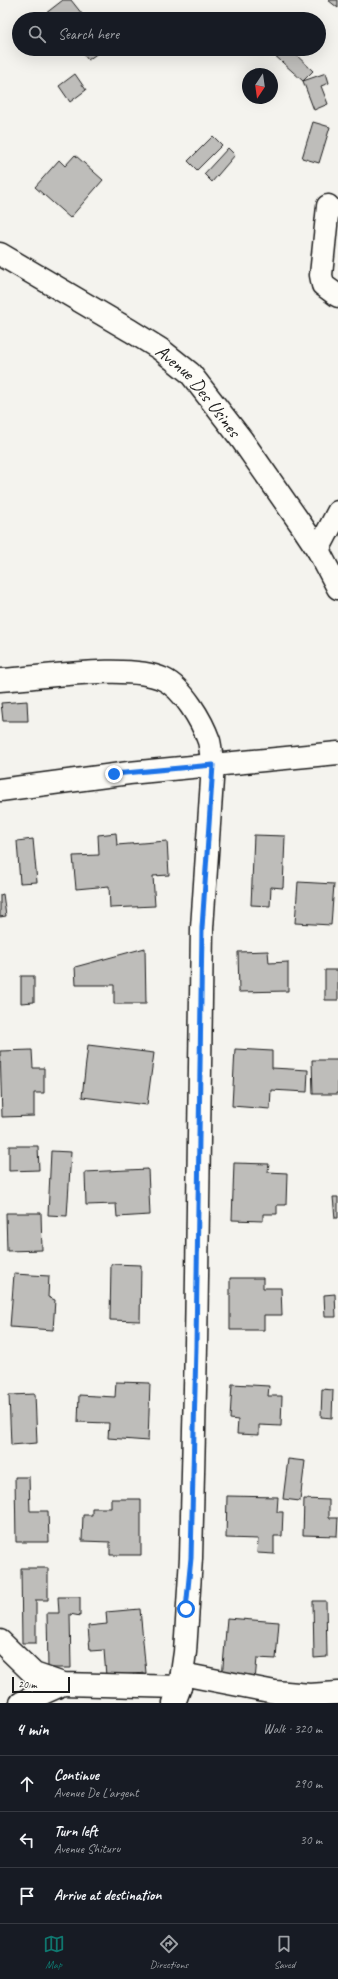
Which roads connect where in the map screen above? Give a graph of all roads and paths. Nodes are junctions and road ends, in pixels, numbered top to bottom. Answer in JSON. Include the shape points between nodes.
{"nodes":[{"id":1,"x":328,"y":206,"type":"dead end"},
{"id":2,"x":0,"y":254,"type":"edge"},
{"id":3,"x":338,"y":296,"type":"edge"},
{"id":4,"x":338,"y":512,"type":"edge"},
{"id":5,"x":318,"y":550,"type":"junction"},
{"id":6,"x":338,"y":588,"type":"edge"},
{"id":7,"x":0,"y":680,"type":"edge"},
{"id":8,"x":338,"y":753,"type":"edge"},
{"id":9,"x":213,"y":765,"type":"junction"},
{"id":10,"x":0,"y":790,"type":"edge"},
{"id":11,"x":0,"y":1641,"type":"edge"},
{"id":12,"x":63,"y":1684,"type":"junction"},
{"id":13,"x":178,"y":1688,"type":"edge"},
{"id":14,"x":338,"y":1693,"type":"edge"},
{"id":15,"x":21,"y":1703,"type":"edge"}],
"edges":[{"from":1,"to":3,"type":"street","via":[[321,274],[323,285]]},
{"from":2,"to":5,"type":"street","name":"Avenue Des Usines","via":[[160,349],[190,373],[242,440]]},
{"from":4,"to":5,"type":"street"},
{"from":5,"to":6,"type":"street","name":"Avenue Des Usines"},
{"from":7,"to":9,"type":"street","via":[[81,673],[146,673],[164,679],[184,697],[196,715],[209,742]]},
{"from":8,"to":9,"type":"street"},
{"from":9,"to":10,"type":"street"},
{"from":9,"to":13,"type":"street","via":[[202,928],[191,1558]]},
{"from":11,"to":12,"type":"street","via":[[34,1674]]},
{"from":12,"to":13,"type":"street"},
{"from":12,"to":15,"type":"street"},
{"from":13,"to":14,"type":"street","via":[[310,1695]]}]}
